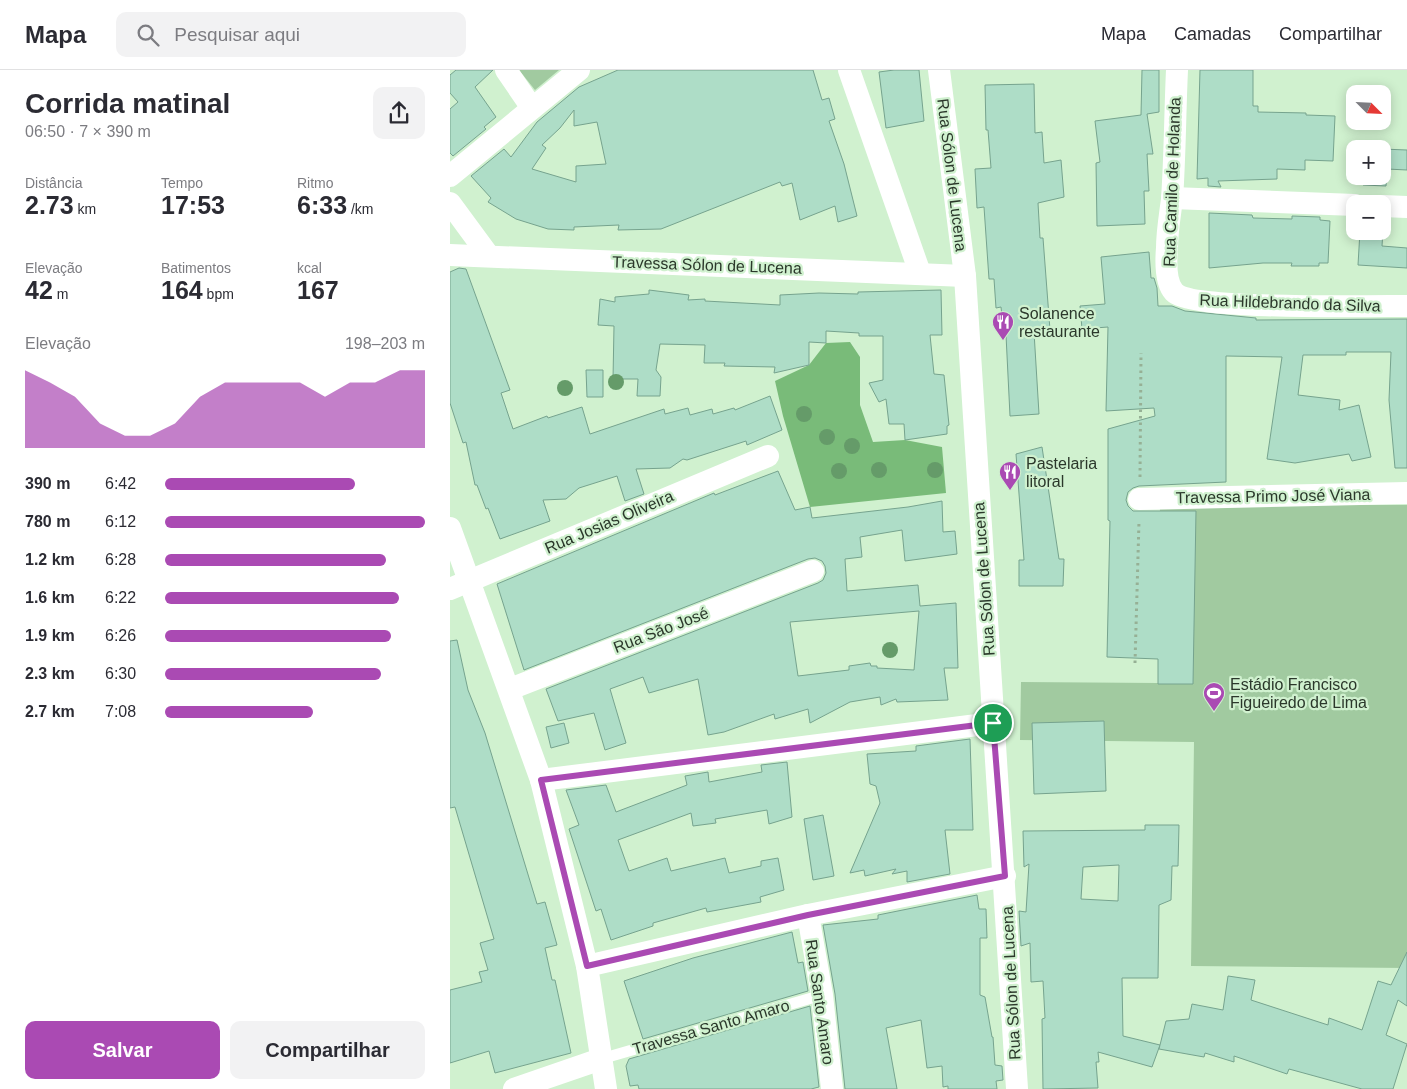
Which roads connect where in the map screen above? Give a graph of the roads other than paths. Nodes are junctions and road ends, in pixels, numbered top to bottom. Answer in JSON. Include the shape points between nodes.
{"nodes":[{"id":1,"x":506,"y":70,"type":"edge"},
{"id":2,"x":579,"y":70,"type":"edge"},
{"id":3,"x":849,"y":70,"type":"edge"},
{"id":4,"x":939,"y":70,"type":"edge"},
{"id":5,"x":1177,"y":70,"type":"edge"},
{"id":6,"x":532,"y":108,"type":"junction"},
{"id":7,"x":450,"y":176,"type":"edge"},
{"id":8,"x":1172,"y":198,"type":"junction"},
{"id":9,"x":450,"y":203,"type":"edge"},
{"id":10,"x":1346,"y":205,"type":"edge"},
{"id":11,"x":1391,"y":206,"type":"edge"},
{"id":12,"x":1407,"y":207,"type":"edge"},
{"id":13,"x":450,"y":254,"type":"edge"},
{"id":14,"x":489,"y":256,"type":"junction"},
{"id":15,"x":920,"y":273,"type":"junction"},
{"id":16,"x":965,"y":276,"type":"junction"},
{"id":17,"x":1174,"y":293,"type":"joint"},
{"id":18,"x":1407,"y":306,"type":"edge"},
{"id":19,"x":768,"y":456,"type":"dead end"},
{"id":20,"x":1407,"y":493,"type":"edge"},
{"id":21,"x":1139,"y":499,"type":"dead end"},
{"id":22,"x":450,"y":528,"type":"edge"},
{"id":23,"x":813,"y":571,"type":"dead end"},
{"id":24,"x":460,"y":585,"type":"edge"},
{"id":25,"x":510,"y":689,"type":"junction"},
{"id":26,"x":993,"y":723,"type":"junction"},
{"id":27,"x":541,"y":780,"type":"junction"},
{"id":28,"x":1005,"y":876,"type":"junction"},
{"id":29,"x":808,"y":915,"type":"junction"},
{"id":30,"x":587,"y":966,"type":"junction"},
{"id":31,"x":822,"y":995,"type":"junction"},
{"id":32,"x":601,"y":1060,"type":"junction"},
{"id":33,"x":514,"y":1089,"type":"edge"},
{"id":34,"x":606,"y":1089,"type":"edge"},
{"id":35,"x":832,"y":1089,"type":"edge"},
{"id":36,"x":1017,"y":1089,"type":"edge"}],
"edges":[{"from":1,"to":6,"type":"street"},
{"from":2,"to":6,"type":"street"},
{"from":3,"to":15,"type":"street"},
{"from":4,"to":16,"type":"street","name":"Rua Sólon de Lucena"},
{"from":5,"to":8,"type":"street","name":"Rua Camilo de Holanda"},
{"from":6,"to":7,"type":"street"},
{"from":8,"to":10,"type":"street"},
{"from":8,"to":17,"type":"street","name":"Rua Camilo de Holanda","via":[[1167,249],[1169,281]]},
{"from":9,"to":14,"type":"street"},
{"from":11,"to":12,"type":"street"},
{"from":13,"to":14,"type":"street","name":"Travessa Sólon de Lucena"},
{"from":14,"to":15,"type":"street","name":"Travessa Sólon de Lucena"},
{"from":15,"to":16,"type":"street","name":"Travessa Sólon de Lucena"},
{"from":16,"to":26,"type":"street","name":"Rua Sólon de Lucena"},
{"from":17,"to":18,"type":"street","name":"Rua Hildebrando da Silva","via":[[1184,299],[1206,302]]},
{"from":19,"to":24,"type":"street","name":"Rua Josias Oliveira"},
{"from":20,"to":21,"type":"street","name":"Travessa Primo José Viana"},
{"from":22,"to":24,"type":"street"},
{"from":23,"to":25,"type":"street","name":"Rua São José"},
{"from":24,"to":25,"type":"street"},
{"from":25,"to":27,"type":"street"},
{"from":26,"to":27,"type":"street"},
{"from":26,"to":28,"type":"street","name":"Rua Sólon de Lucena"},
{"from":27,"to":30,"type":"street"},
{"from":28,"to":29,"type":"street"},
{"from":28,"to":36,"type":"street","name":"Rua Sólon de Lucena"},
{"from":29,"to":30,"type":"street"},
{"from":29,"to":31,"type":"street","name":"Rua Santo Amaro"},
{"from":30,"to":32,"type":"street"},
{"from":31,"to":32,"type":"lane","name":"Travessa Santo Amaro"},
{"from":31,"to":35,"type":"street","name":"Rua Santo Amaro"},
{"from":32,"to":33,"type":"street"},
{"from":32,"to":34,"type":"street"}]}
